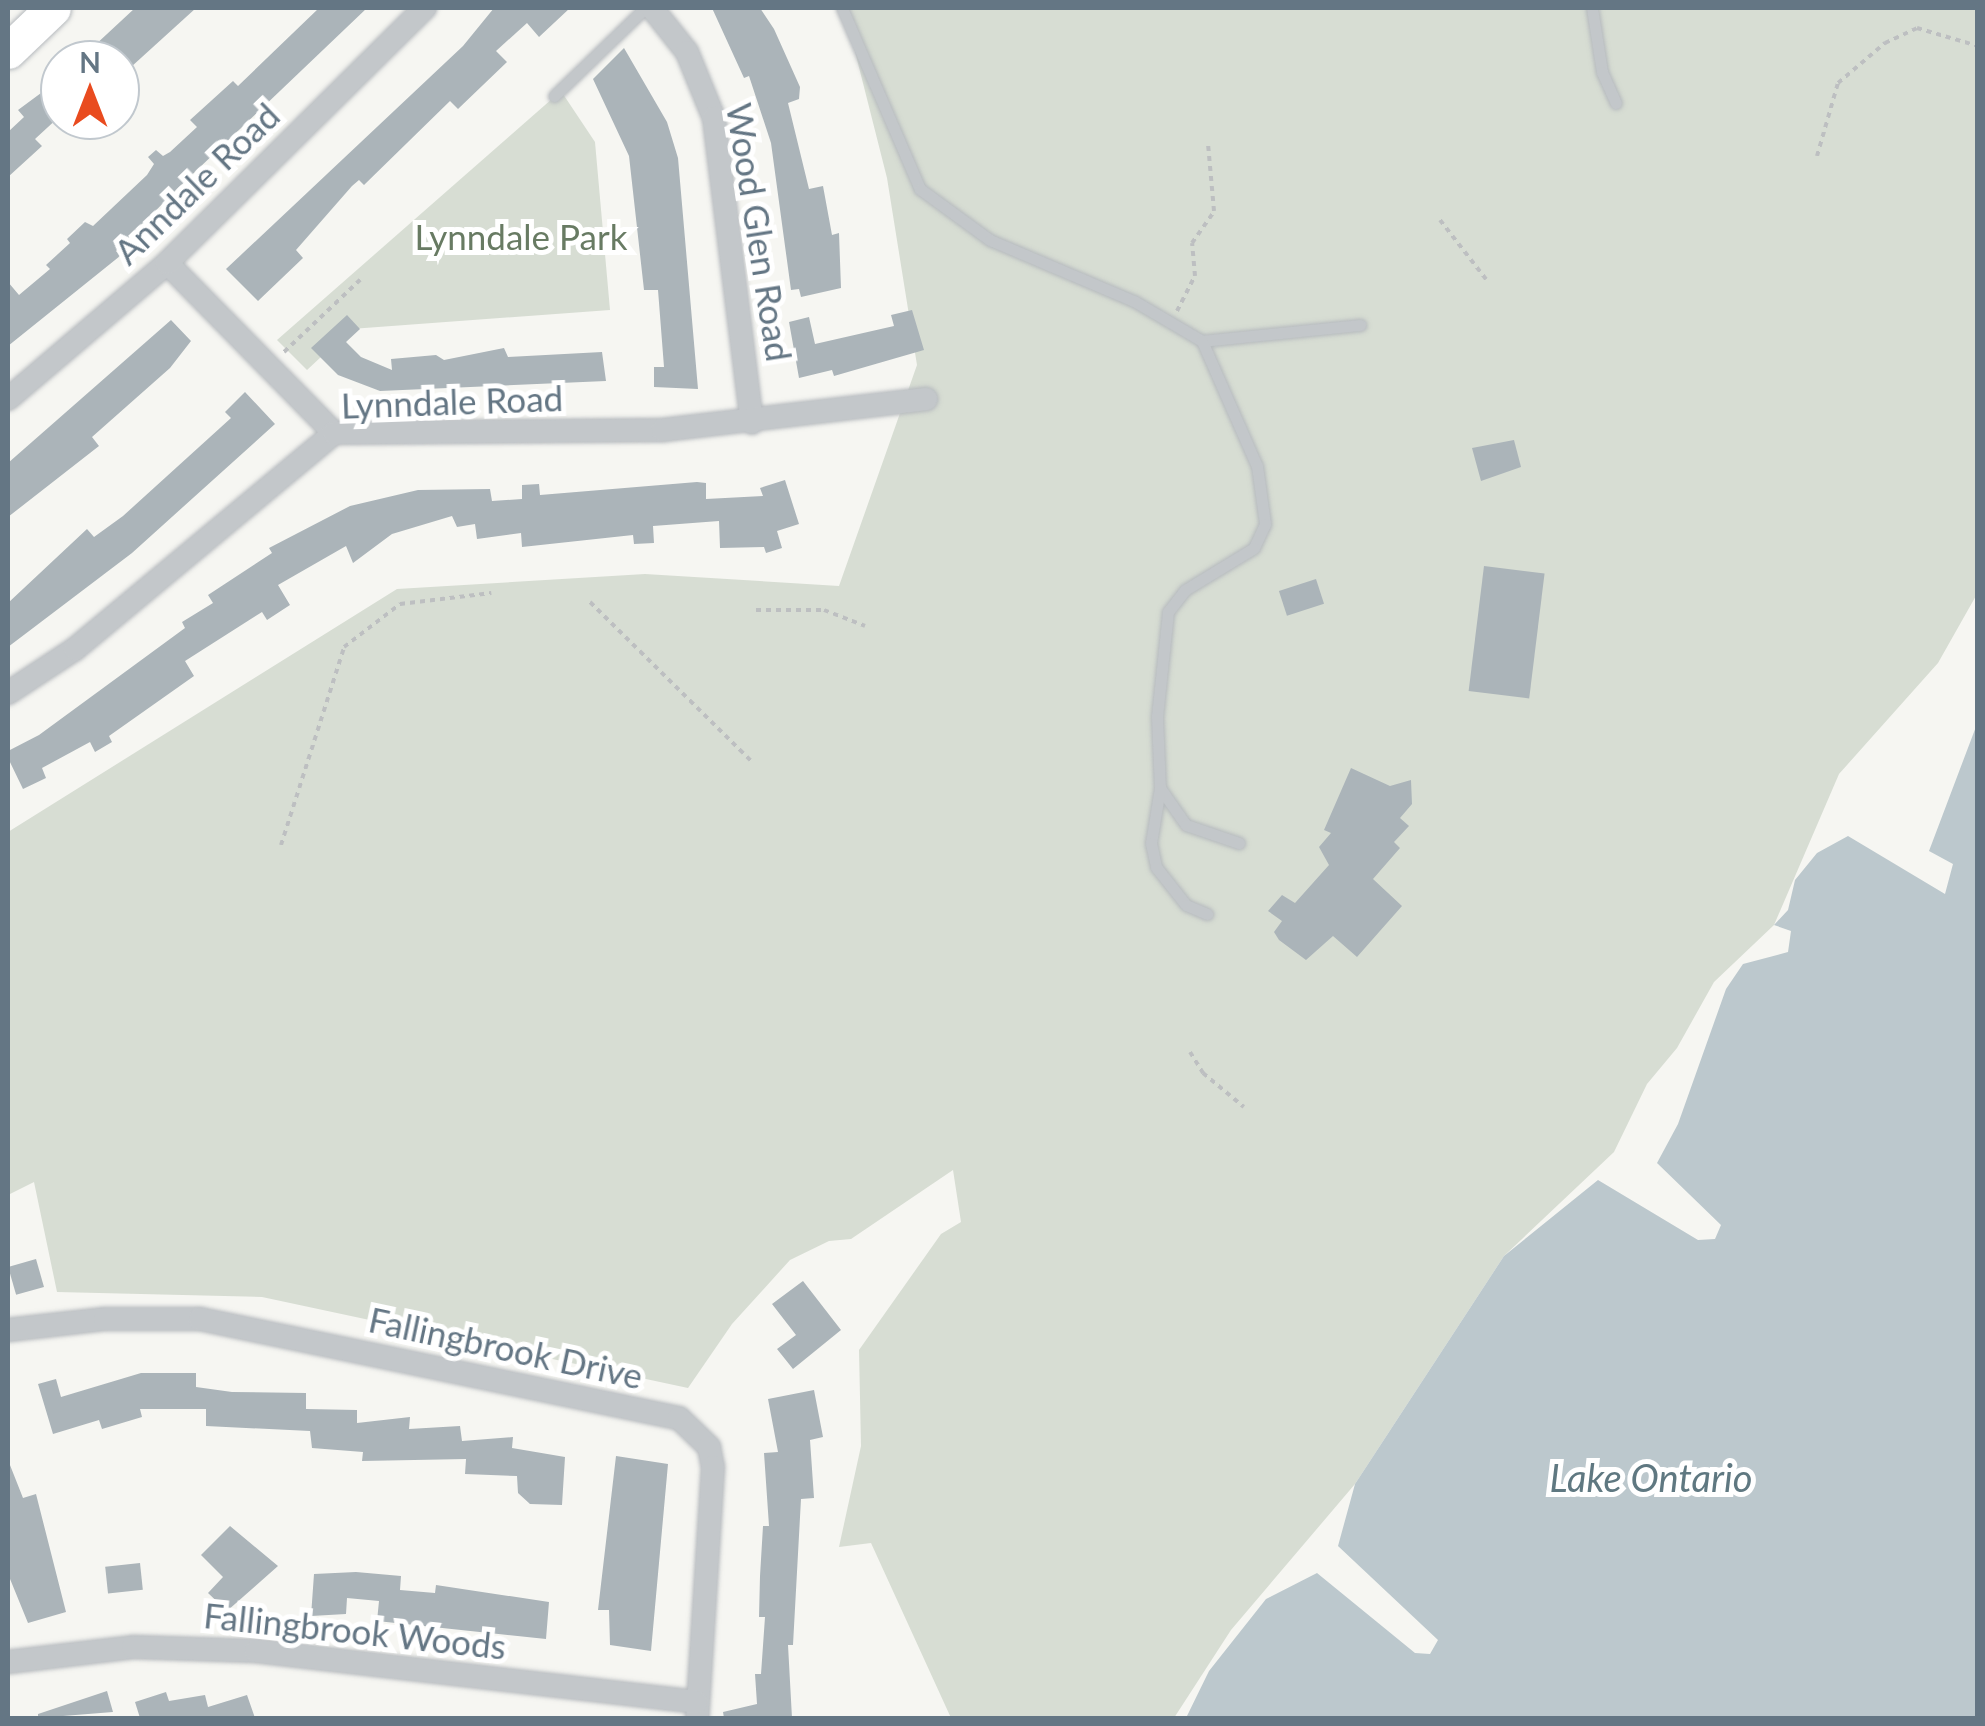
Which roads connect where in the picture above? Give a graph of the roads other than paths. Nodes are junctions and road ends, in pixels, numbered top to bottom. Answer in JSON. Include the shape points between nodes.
{"nodes":[{"id":1,"x":53,"y":8,"type":"edge"},
{"id":2,"x":426,"y":8,"type":"edge"},
{"id":3,"x":648,"y":8,"type":"edge"},
{"id":4,"x":842,"y":8,"type":"edge"},
{"id":5,"x":1592,"y":8,"type":"edge"},
{"id":6,"x":8,"y":51,"type":"edge"},
{"id":7,"x":554,"y":96,"type":"dead end"},
{"id":8,"x":1616,"y":103,"type":"dead end"},
{"id":9,"x":167,"y":263,"type":"junction"},
{"id":10,"x":1360,"y":324,"type":"dead end"},
{"id":11,"x":1202,"y":341,"type":"junction"},
{"id":12,"x":926,"y":398,"type":"dead end"},
{"id":13,"x":8,"y":399,"type":"edge"},
{"id":14,"x":752,"y":423,"type":"junction"},
{"id":15,"x":334,"y":433,"type":"junction"},
{"id":16,"x":8,"y":693,"type":"edge"},
{"id":17,"x":1160,"y":788,"type":"junction"},
{"id":18,"x":1239,"y":843,"type":"dead end"},
{"id":19,"x":1207,"y":914,"type":"dead end"},
{"id":20,"x":8,"y":1330,"type":"edge"},
{"id":21,"x":8,"y":1662,"type":"edge"},
{"id":22,"x":696,"y":1710,"type":"edge"}],
"edges":[{"from":1,"to":6,"type":"main road"},
{"from":2,"to":9,"type":"street","name":"Anndale Road"},
{"from":3,"to":7,"type":"lane"},
{"from":3,"to":14,"type":"street","name":"Wood Glen Road","via":[[686,52],[714,118]]},
{"from":4,"to":11,"type":"lane","via":[[908,168],[932,202],[990,240]]},
{"from":5,"to":8,"type":"lane","via":[[1602,72]]},
{"from":9,"to":13,"type":"street","name":"Anndale Road"},
{"from":9,"to":15,"type":"street"},
{"from":10,"to":11,"type":"lane"},
{"from":11,"to":17,"type":"lane","via":[[1257,466],[1265,524],[1254,548],[1186,590],[1168,612],[1157,717]]},
{"from":12,"to":14,"type":"street","name":"Lynndale Road"},
{"from":14,"to":15,"type":"street","name":"Lynndale Road","via":[[457,436]]},
{"from":15,"to":16,"type":"street","name":"Lynndale Road","via":[[75,649]]},
{"from":17,"to":18,"type":"lane","via":[[1186,825]]},
{"from":17,"to":19,"type":"lane","via":[[1151,842],[1156,867],[1186,905]]},
{"from":20,"to":22,"type":"street","name":"Fallingbrook Drive","via":[[106,1319],[200,1320],[679,1418],[709,1446],[713,1467]]},
{"from":21,"to":22,"type":"street","name":"Fallingbrook Woods","via":[[134,1647],[256,1652]]}]}
